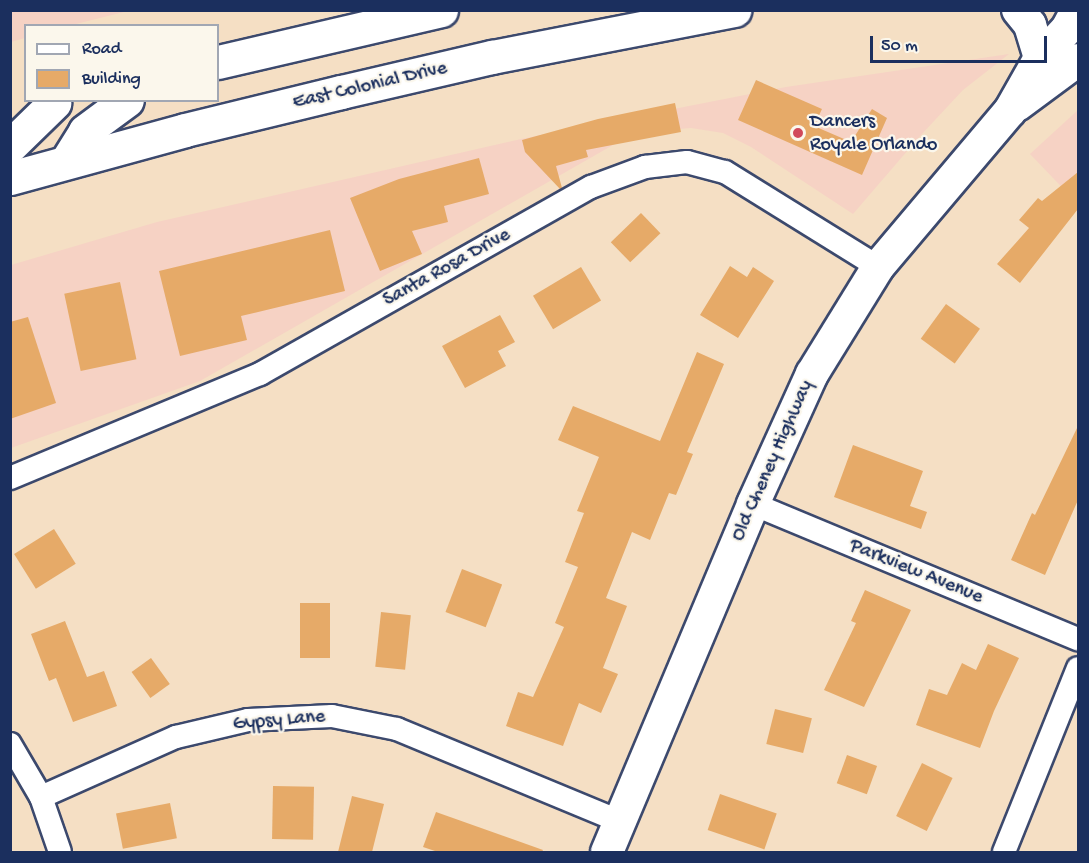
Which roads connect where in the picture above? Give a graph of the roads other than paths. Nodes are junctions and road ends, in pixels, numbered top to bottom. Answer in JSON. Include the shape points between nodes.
{"nodes":[{"id":1,"x":441,"y":10,"type":"edge"},
{"id":2,"x":734,"y":10,"type":"edge"},
{"id":3,"x":1018,"y":10,"type":"edge"},
{"id":4,"x":1077,"y":10,"type":"edge"},
{"id":5,"x":1040,"y":58,"type":"junction"},
{"id":6,"x":1078,"y":60,"type":"edge"},
{"id":7,"x":219,"y":62,"type":"edge"},
{"id":8,"x":59,"y":102,"type":"edge"},
{"id":9,"x":124,"y":102,"type":"edge"},
{"id":10,"x":1010,"y":111,"type":"junction"},
{"id":11,"x":10,"y":116,"type":"edge"},
{"id":12,"x":10,"y":146,"type":"edge"},
{"id":13,"x":66,"y":162,"type":"junction"},
{"id":14,"x":10,"y":178,"type":"edge"},
{"id":15,"x":878,"y":267,"type":"junction"},
{"id":16,"x":10,"y":478,"type":"edge"},
{"id":17,"x":753,"y":504,"type":"junction"},
{"id":18,"x":1078,"y":639,"type":"edge"},
{"id":19,"x":1078,"y":668,"type":"edge"},
{"id":20,"x":10,"y":744,"type":"edge"},
{"id":21,"x":41,"y":797,"type":"junction"},
{"id":22,"x":619,"y":822,"type":"junction"},
{"id":23,"x":60,"y":852,"type":"edge"},
{"id":24,"x":607,"y":852,"type":"edge"},
{"id":25,"x":1004,"y":852,"type":"edge"}],
"edges":[{"from":1,"to":7,"type":"highway"},
{"from":2,"to":13,"type":"highway","name":"East Colonial Drive","via":[[492,57]]},
{"from":3,"to":5,"type":"street","via":[[1030,25]]},
{"from":4,"to":5,"type":"street","name":"Old Cheney Highway","via":[[1067,29]]},
{"from":5,"to":10,"type":"street","name":"Old Cheney Highway"},
{"from":6,"to":10,"type":"street","name":"Old Cheney Highway"},
{"from":8,"to":11,"type":"highway"},
{"from":8,"to":12,"type":"highway"},
{"from":9,"to":13,"type":"highway","via":[[85,130]]},
{"from":10,"to":15,"type":"street","name":"Old Cheney Highway"},
{"from":13,"to":14,"type":"highway","name":"East Colonial Drive"},
{"from":15,"to":16,"type":"street","name":"Santa Rosa Drive","via":[[725,172],[687,162],[645,167],[591,187],[260,374]]},
{"from":15,"to":17,"type":"street","name":"Old Cheney Highway","via":[[812,374]]},
{"from":17,"to":18,"type":"street","name":"Parkview Avenue"},
{"from":17,"to":22,"type":"street","name":"Old Cheney Highway"},
{"from":19,"to":25,"type":"street"},
{"from":20,"to":21,"type":"street"},
{"from":21,"to":22,"type":"street","name":"Gypsy Lane","via":[[176,737],[248,720],[332,716],[397,729]]},
{"from":21,"to":23,"type":"street"},
{"from":22,"to":24,"type":"street","name":"Old Cheney Highway"}]}
